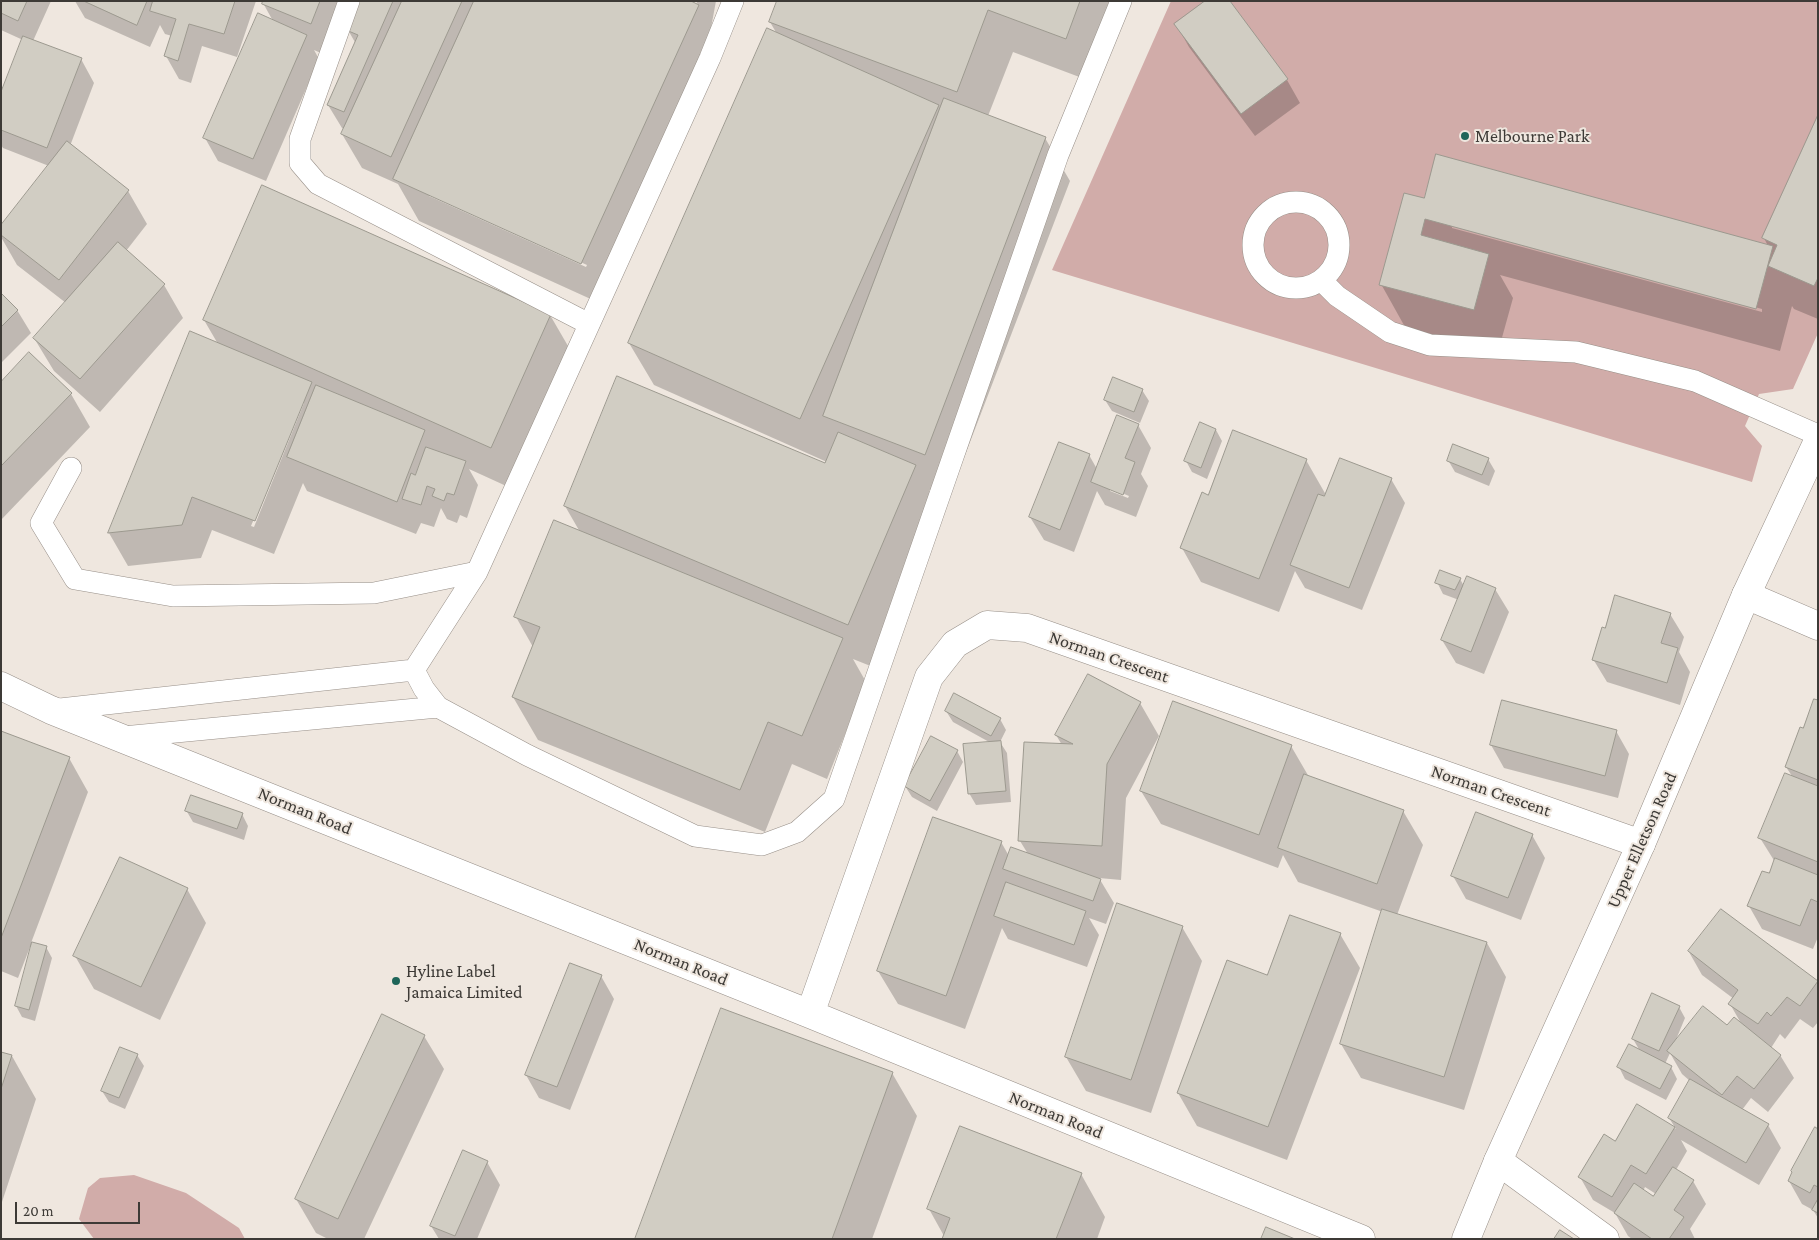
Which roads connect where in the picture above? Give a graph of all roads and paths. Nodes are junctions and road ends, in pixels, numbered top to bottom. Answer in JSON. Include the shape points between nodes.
{"nodes":[{"id":1,"x":349,"y":1,"type":"edge"},
{"id":2,"x":733,"y":1,"type":"edge"},
{"id":3,"x":1121,"y":1,"type":"edge"},
{"id":4,"x":1322,"y":281,"type":"junction"},
{"id":5,"x":589,"y":324,"type":"junction"},
{"id":6,"x":1818,"y":435,"type":"edge"},
{"id":7,"x":1818,"y":441,"type":"edge"},
{"id":8,"x":71,"y":468,"type":"dead end"},
{"id":9,"x":477,"y":572,"type":"junction"},
{"id":10,"x":1746,"y":595,"type":"junction"},
{"id":11,"x":1818,"y":626,"type":"edge"},
{"id":12,"x":414,"y":670,"type":"junction"},
{"id":13,"x":1,"y":686,"type":"edge"},
{"id":14,"x":438,"y":707,"type":"junction"},
{"id":15,"x":51,"y":710,"type":"junction"},
{"id":16,"x":123,"y":737,"type":"junction"},
{"id":17,"x":1641,"y":844,"type":"junction"},
{"id":18,"x":810,"y":1014,"type":"junction"},
{"id":19,"x":1498,"y":1162,"type":"junction"},
{"id":20,"x":1360,"y":1239,"type":"edge"},
{"id":21,"x":1466,"y":1239,"type":"edge"},
{"id":22,"x":1605,"y":1239,"type":"edge"}],
"edges":[{"from":1,"to":5,"type":"lane","via":[[300,139],[300,163],[318,184]]},
{"from":2,"to":5,"type":"lane"},
{"from":3,"to":14,"type":"lane","via":[[1058,155],[834,799],[797,832],[762,845],[695,836],[527,755]]},
{"from":4,"to":4,"type":"lane","via":[[1337,263],[1340,240],[1332,218],[1314,205],[1291,201],[1270,209],[1256,227],[1252,249],[1260,271],[1278,285],[1301,289]]},
{"from":4,"to":6,"type":"lane","via":[[1337,296],[1390,332],[1430,345],[1576,352],[1695,381]]},
{"from":5,"to":9,"type":"lane"},
{"from":7,"to":10,"type":"street","name":"Upper Elletson Road"},
{"from":8,"to":9,"type":"lane","via":[[41,523],[74,579],[173,596],[374,593]]},
{"from":9,"to":12,"type":"lane"},
{"from":10,"to":11,"type":"street"},
{"from":10,"to":17,"type":"street","name":"Upper Elletson Road"},
{"from":12,"to":14,"type":"lane"},
{"from":12,"to":15,"type":"lane"},
{"from":13,"to":15,"type":"street","name":"Norman Road"},
{"from":14,"to":16,"type":"lane"},
{"from":15,"to":16,"type":"street","name":"Norman Road"},
{"from":16,"to":18,"type":"street","name":"Norman Road"},
{"from":17,"to":18,"type":"street","name":"Norman Crescent","via":[[1027,628],[987,625],[955,644],[929,677]]},
{"from":17,"to":19,"type":"street","name":"Upper Elletson Road"},
{"from":18,"to":20,"type":"street","name":"Norman Road"},
{"from":19,"to":21,"type":"street","name":"Upper Elletson Road"},
{"from":19,"to":22,"type":"street"}]}
